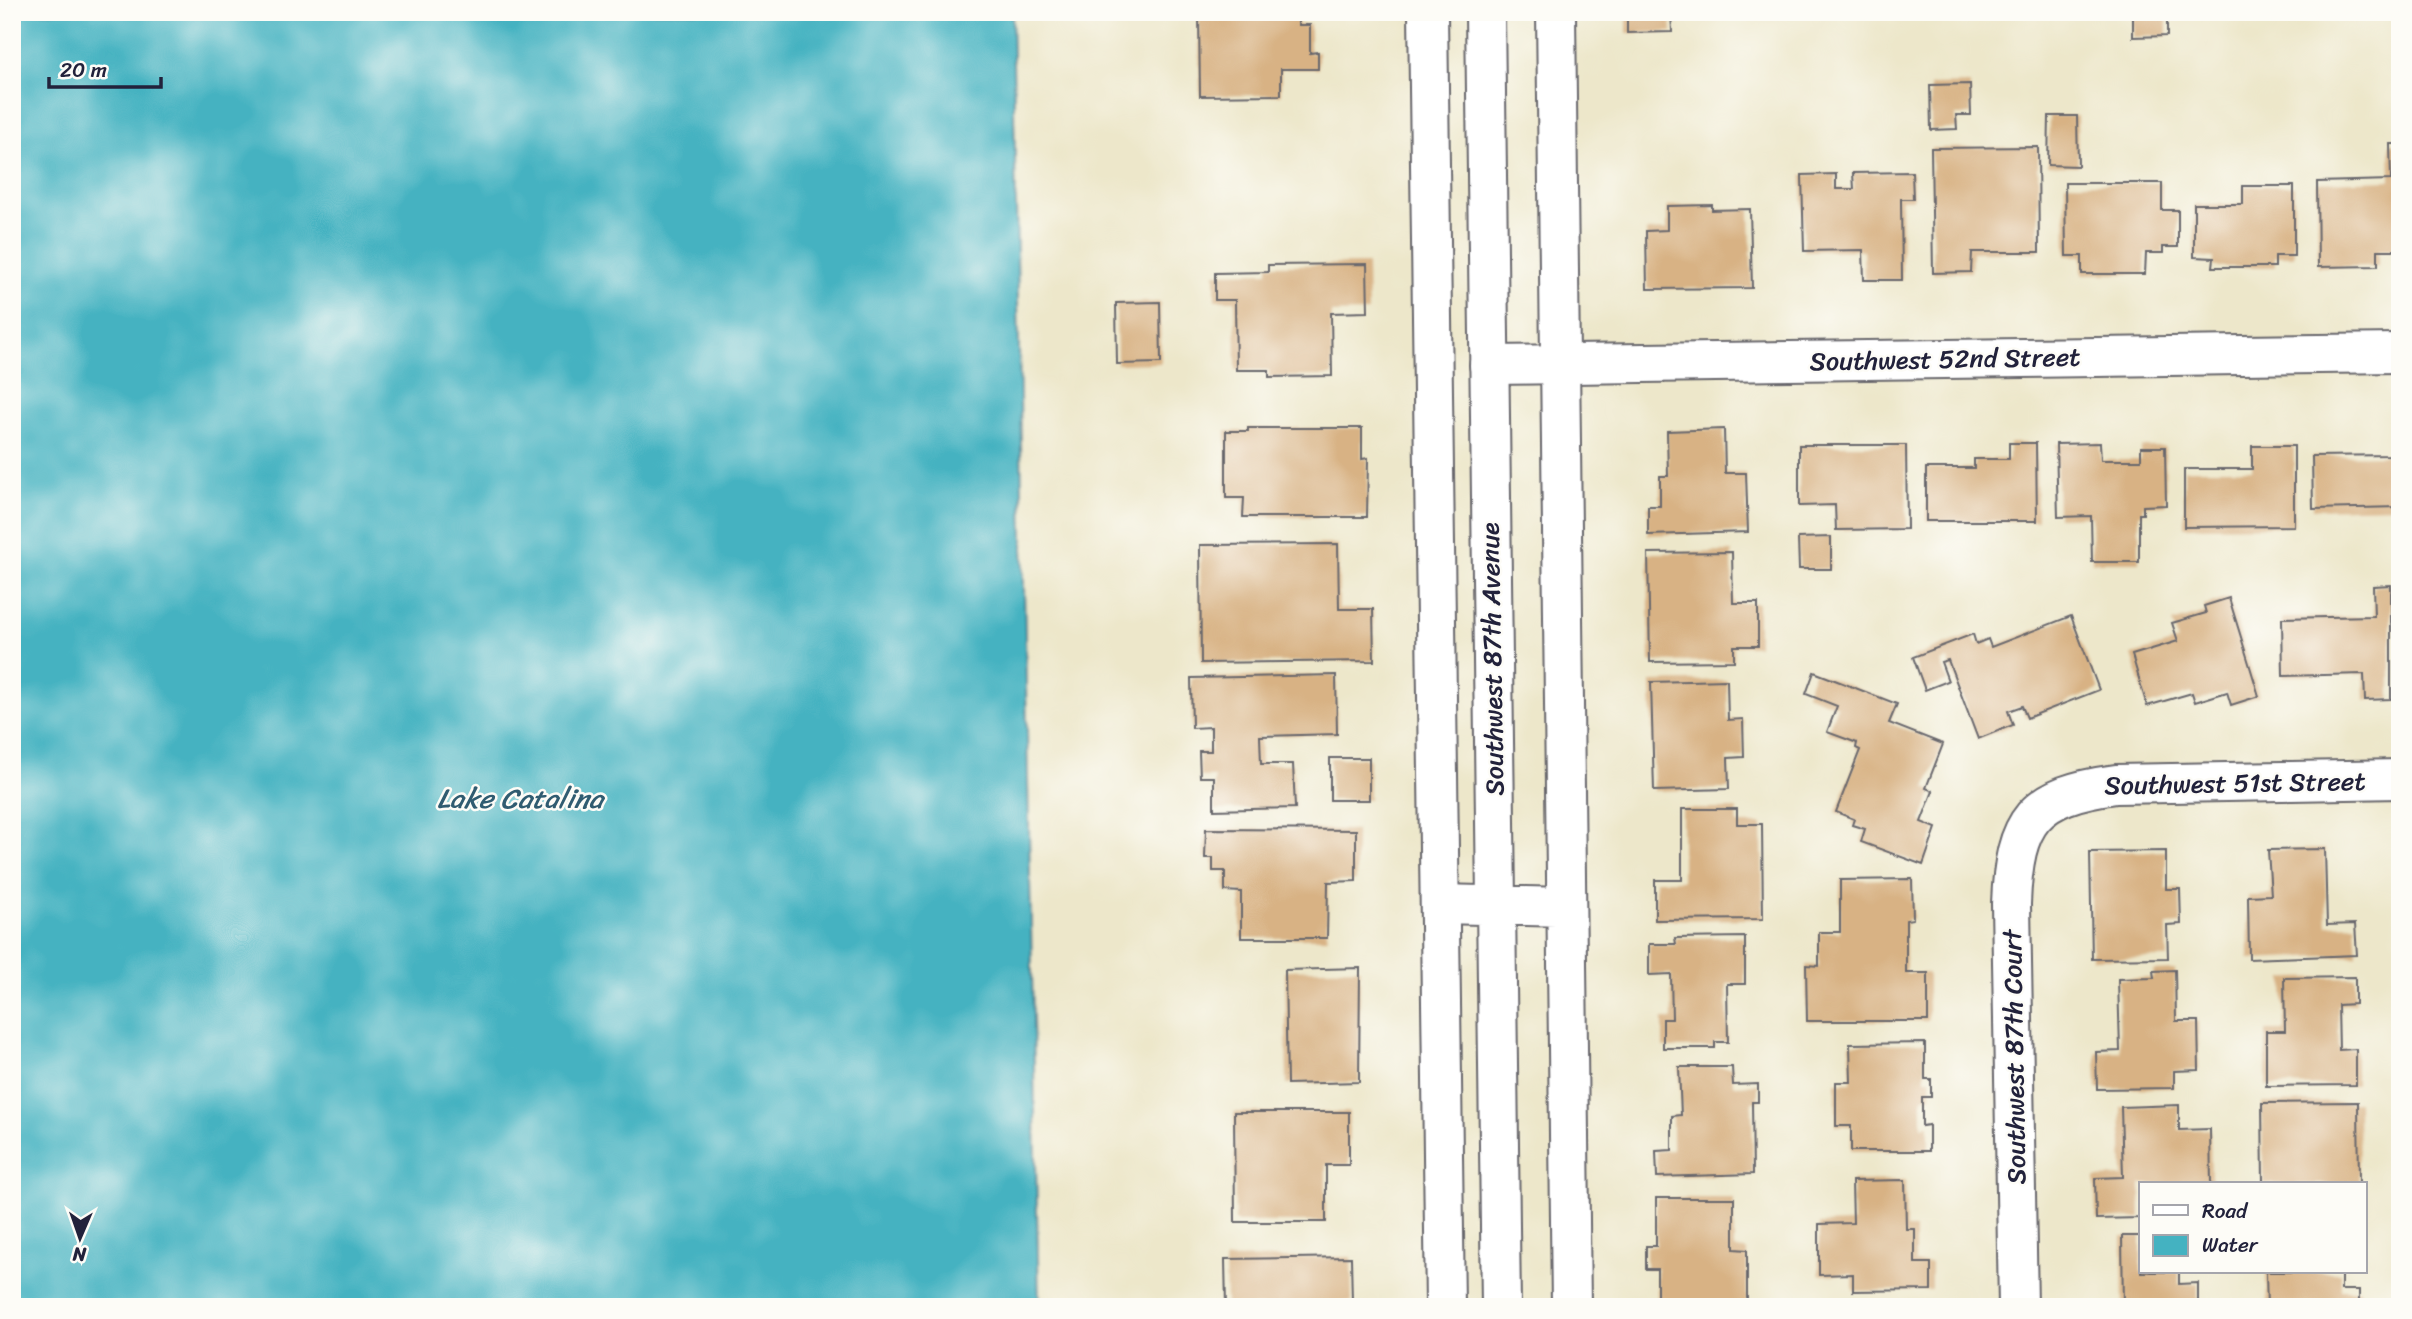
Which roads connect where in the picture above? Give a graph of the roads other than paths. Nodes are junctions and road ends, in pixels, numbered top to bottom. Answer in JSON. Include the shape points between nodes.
{"nodes":[{"id":1,"x":1428,"y":12,"type":"edge"},
{"id":2,"x":1485,"y":12,"type":"edge"},
{"id":3,"x":1556,"y":12,"type":"edge"},
{"id":4,"x":2400,"y":353,"type":"edge"},
{"id":5,"x":1560,"y":364,"type":"junction"},
{"id":6,"x":1489,"y":365,"type":"junction"},
{"id":7,"x":2400,"y":779,"type":"edge"},
{"id":8,"x":2035,"y":813,"type":"joint"},
{"id":9,"x":1440,"y":904,"type":"junction"},
{"id":10,"x":1495,"y":905,"type":"junction"},
{"id":11,"x":1566,"y":907,"type":"junction"},
{"id":12,"x":1445,"y":1307,"type":"edge"},
{"id":13,"x":1501,"y":1307,"type":"edge"},
{"id":14,"x":1572,"y":1307,"type":"edge"},
{"id":15,"x":2018,"y":1307,"type":"edge"}],
"edges":[{"from":1,"to":9,"type":"street","name":"Southwest 87th Avenue"},
{"from":2,"to":6,"type":"street","name":"Southwest 87th Avenue"},
{"from":3,"to":5,"type":"street"},
{"from":4,"to":5,"type":"street","name":"Southwest 52nd Street"},
{"from":5,"to":6,"type":"street","name":"Southwest 52nd Street"},
{"from":5,"to":11,"type":"street"},
{"from":6,"to":10,"type":"street","name":"Southwest 87th Avenue"},
{"from":7,"to":8,"type":"street","name":"Southwest 51st Street","via":[[2116,783],[2059,796]]},
{"from":8,"to":15,"type":"street","name":"Southwest 87th Court","via":[[2019,840],[2012,893]]},
{"from":9,"to":10,"type":"street"},
{"from":9,"to":12,"type":"street","name":"Southwest 87th Avenue"},
{"from":10,"to":11,"type":"street"},
{"from":10,"to":13,"type":"street","name":"Southwest 87th Avenue"},
{"from":11,"to":14,"type":"street"}]}
